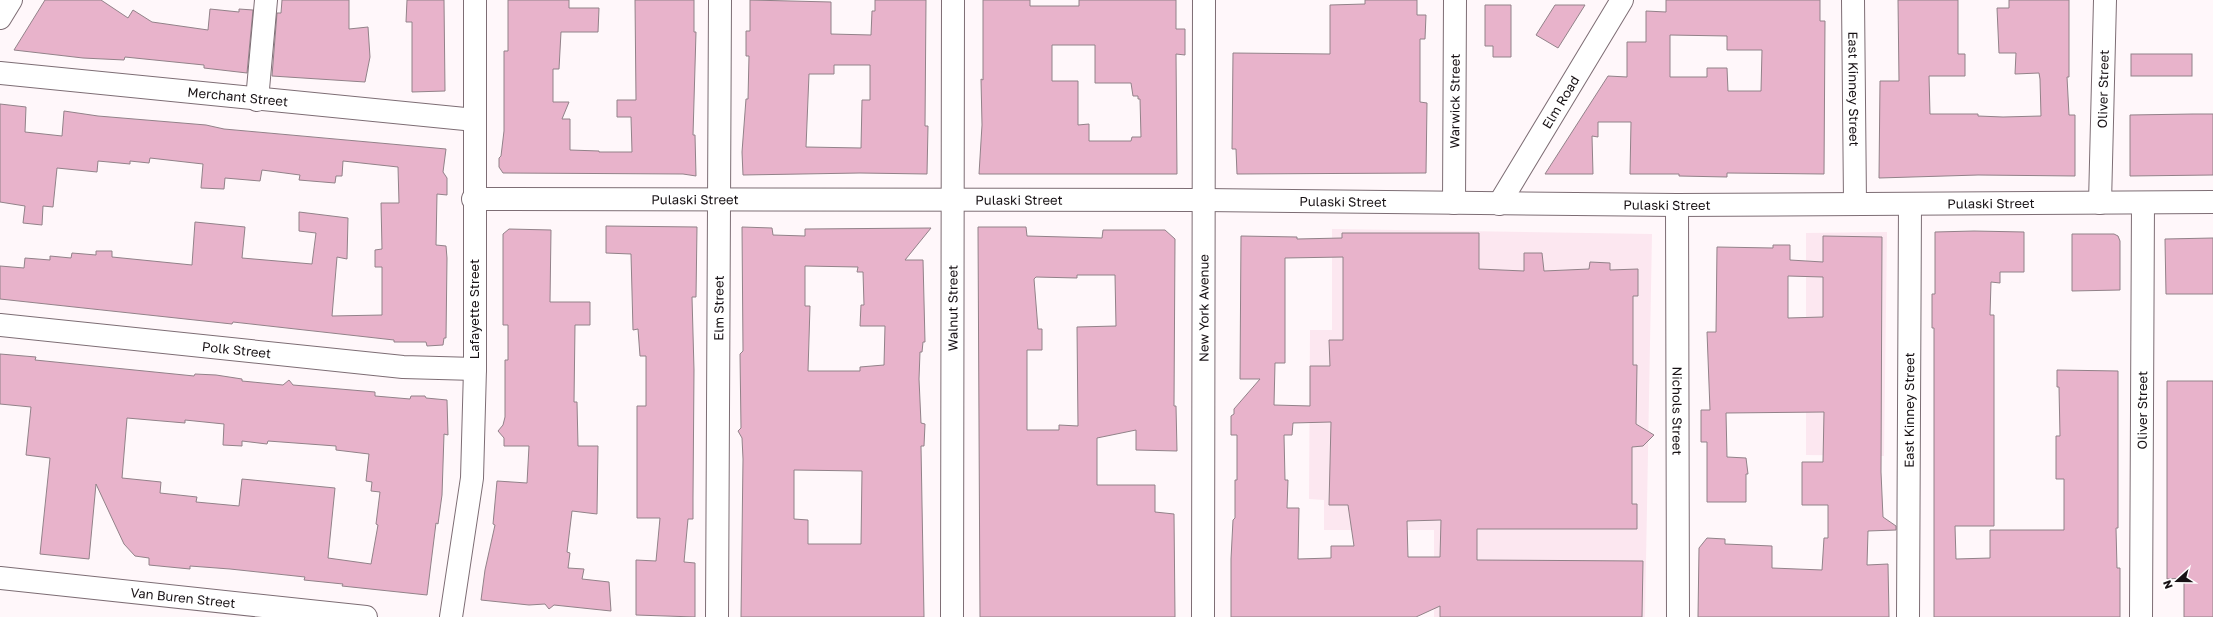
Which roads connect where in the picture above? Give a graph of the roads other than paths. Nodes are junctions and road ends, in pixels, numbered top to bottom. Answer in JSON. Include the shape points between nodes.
{"nodes":[{"id":1,"x":11,"y":0,"type":"edge"},
{"id":2,"x":266,"y":0,"type":"edge"},
{"id":3,"x":475,"y":0,"type":"edge"},
{"id":4,"x":720,"y":0,"type":"edge"},
{"id":5,"x":953,"y":0,"type":"edge"},
{"id":6,"x":1204,"y":0,"type":"edge"},
{"id":7,"x":1455,"y":0,"type":"edge"},
{"id":8,"x":1622,"y":0,"type":"edge"},
{"id":9,"x":1853,"y":0,"type":"edge"},
{"id":10,"x":2105,"y":0,"type":"edge"},
{"id":11,"x":0,"y":18,"type":"edge"},
{"id":12,"x":0,"y":73,"type":"edge"},
{"id":13,"x":257,"y":100,"type":"junction"},
{"id":14,"x":475,"y":120,"type":"junction"},
{"id":15,"x":473,"y":198,"type":"junction"},
{"id":16,"x":719,"y":200,"type":"junction"},
{"id":17,"x":953,"y":200,"type":"junction"},
{"id":18,"x":1204,"y":200,"type":"junction"},
{"id":19,"x":1454,"y":202,"type":"junction"},
{"id":20,"x":1855,"y":202,"type":"junction"},
{"id":21,"x":2213,"y":202,"type":"edge"},
{"id":22,"x":2100,"y":203,"type":"junction"},
{"id":23,"x":2143,"y":203,"type":"junction"},
{"id":24,"x":1499,"y":204,"type":"junction"},
{"id":25,"x":1910,"y":204,"type":"junction"},
{"id":26,"x":1677,"y":205,"type":"junction"},
{"id":27,"x":0,"y":325,"type":"edge"},
{"id":28,"x":475,"y":369,"type":"junction"},
{"id":29,"x":0,"y":578,"type":"edge"},
{"id":30,"x":366,"y":617,"type":"edge"},
{"id":31,"x":451,"y":617,"type":"edge"},
{"id":32,"x":717,"y":617,"type":"edge"},
{"id":33,"x":952,"y":617,"type":"edge"},
{"id":34,"x":1203,"y":617,"type":"edge"},
{"id":35,"x":1678,"y":617,"type":"edge"},
{"id":36,"x":1908,"y":617,"type":"edge"},
{"id":37,"x":2141,"y":617,"type":"edge"}],
"edges":[{"from":1,"to":11,"type":"street"},
{"from":2,"to":13,"type":"street"},
{"from":3,"to":14,"type":"street","name":"Lafayette Street"},
{"from":4,"to":16,"type":"street","name":"Elm Street"},
{"from":5,"to":17,"type":"street","name":"Walnut Street"},
{"from":6,"to":18,"type":"street","name":"New York Avenue"},
{"from":7,"to":19,"type":"street","name":"Warwick Street"},
{"from":8,"to":24,"type":"street","name":"Elm Road"},
{"from":9,"to":20,"type":"street","name":"East Kinney Street"},
{"from":10,"to":22,"type":"street","name":"Oliver Street"},
{"from":12,"to":13,"type":"street","name":"Merchant Street"},
{"from":13,"to":14,"type":"street","name":"Merchant Street"},
{"from":14,"to":15,"type":"street","name":"Lafayette Street"},
{"from":15,"to":16,"type":"street","name":"Pulaski Street"},
{"from":15,"to":28,"type":"street","name":"Lafayette Street"},
{"from":16,"to":17,"type":"street","name":"Pulaski Street"},
{"from":16,"to":32,"type":"street","name":"Elm Street"},
{"from":17,"to":18,"type":"street","name":"Pulaski Street"},
{"from":17,"to":33,"type":"street","name":"Walnut Street"},
{"from":18,"to":19,"type":"street","name":"Pulaski Street"},
{"from":18,"to":34,"type":"street","name":"New York Avenue"},
{"from":19,"to":24,"type":"street","name":"Pulaski Street"},
{"from":20,"to":25,"type":"street","name":"Pulaski Street"},
{"from":20,"to":26,"type":"street","name":"Pulaski Street"},
{"from":21,"to":23,"type":"street","name":"Pulaski Street"},
{"from":22,"to":23,"type":"street","name":"Pulaski Street"},
{"from":22,"to":25,"type":"street","name":"Pulaski Street"},
{"from":23,"to":37,"type":"street","name":"Oliver Street"},
{"from":24,"to":26,"type":"street","name":"Pulaski Street"},
{"from":25,"to":36,"type":"street","name":"East Kinney Street"},
{"from":26,"to":35,"type":"street","name":"Nichols Street"},
{"from":27,"to":28,"type":"street","name":"Polk Street","via":[[403,367]]},
{"from":28,"to":31,"type":"street","name":"Lafayette Street","via":[[472,478]]},
{"from":29,"to":30,"type":"street","name":"Van Buren Street"}]}
